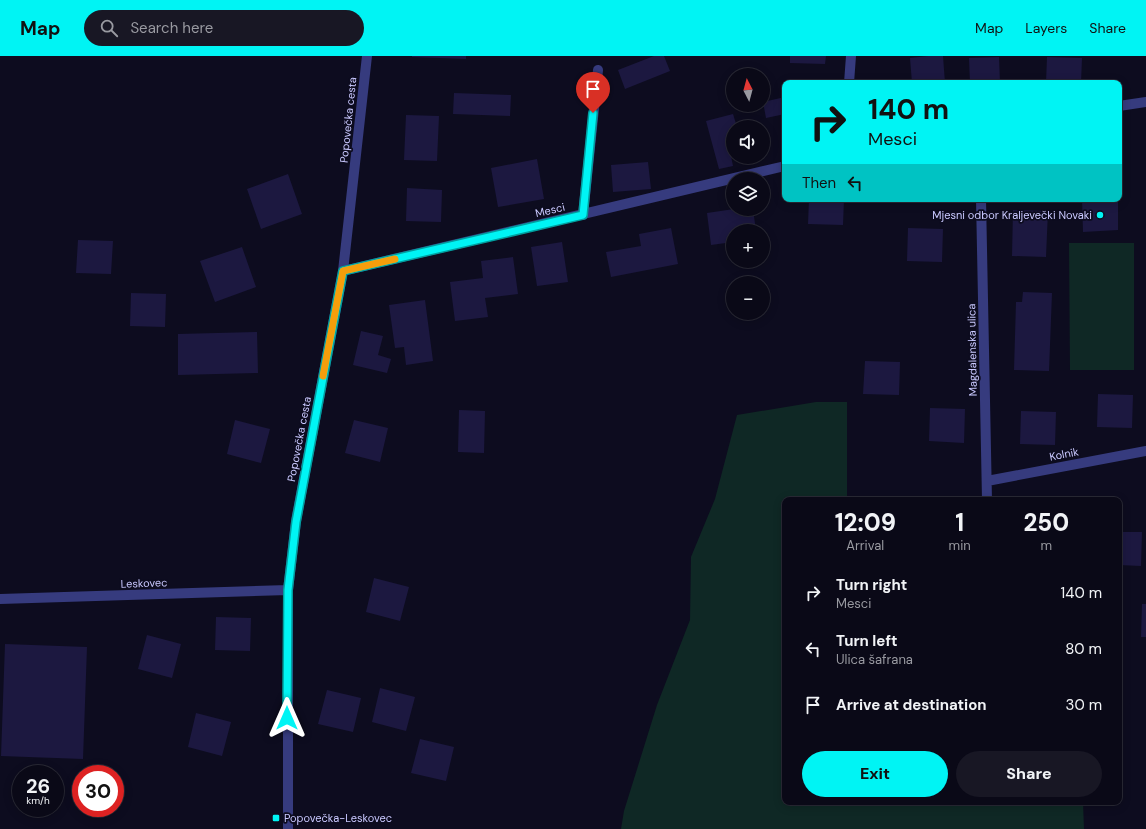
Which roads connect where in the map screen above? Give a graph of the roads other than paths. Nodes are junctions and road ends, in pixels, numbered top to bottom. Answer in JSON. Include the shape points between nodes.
{"nodes":[{"id":1,"x":367,"y":56,"type":"edge"},
{"id":2,"x":851,"y":56,"type":"edge"},
{"id":3,"x":598,"y":70,"type":"dead end"},
{"id":4,"x":848,"y":80,"type":"edge"},
{"id":5,"x":1146,"y":102,"type":"edge"},
{"id":6,"x":1122,"y":106,"type":"edge"},
{"id":7,"x":782,"y":167,"type":"edge"},
{"id":8,"x":981,"y":202,"type":"edge"},
{"id":9,"x":583,"y":215,"type":"junction"},
{"id":10,"x":343,"y":271,"type":"junction"},
{"id":11,"x":1146,"y":451,"type":"edge"},
{"id":12,"x":987,"y":481,"type":"junction"},
{"id":13,"x":987,"y":497,"type":"edge"},
{"id":14,"x":288,"y":590,"type":"junction"},
{"id":15,"x":0,"y":599,"type":"edge"},
{"id":16,"x":288,"y":829,"type":"edge"}],
"edges":[{"from":1,"to":10,"type":"street","name":"Popovečka cesta"},
{"from":2,"to":4,"type":"street"},
{"from":3,"to":9,"type":"street"},
{"from":5,"to":6,"type":"street"},
{"from":7,"to":9,"type":"street","name":"Mesci"},
{"from":8,"to":12,"type":"street","name":"Magdalenska ulica"},
{"from":9,"to":10,"type":"street","name":"Mesci"},
{"from":10,"to":14,"type":"street","name":"Popovečka cesta","via":[[296,522]]},
{"from":11,"to":12,"type":"street","name":"Kolnik"},
{"from":12,"to":13,"type":"street","name":"Magdalenska ulica"},
{"from":14,"to":15,"type":"street","name":"Leskovec"},
{"from":14,"to":16,"type":"street","name":"Popovečka cesta"}]}
